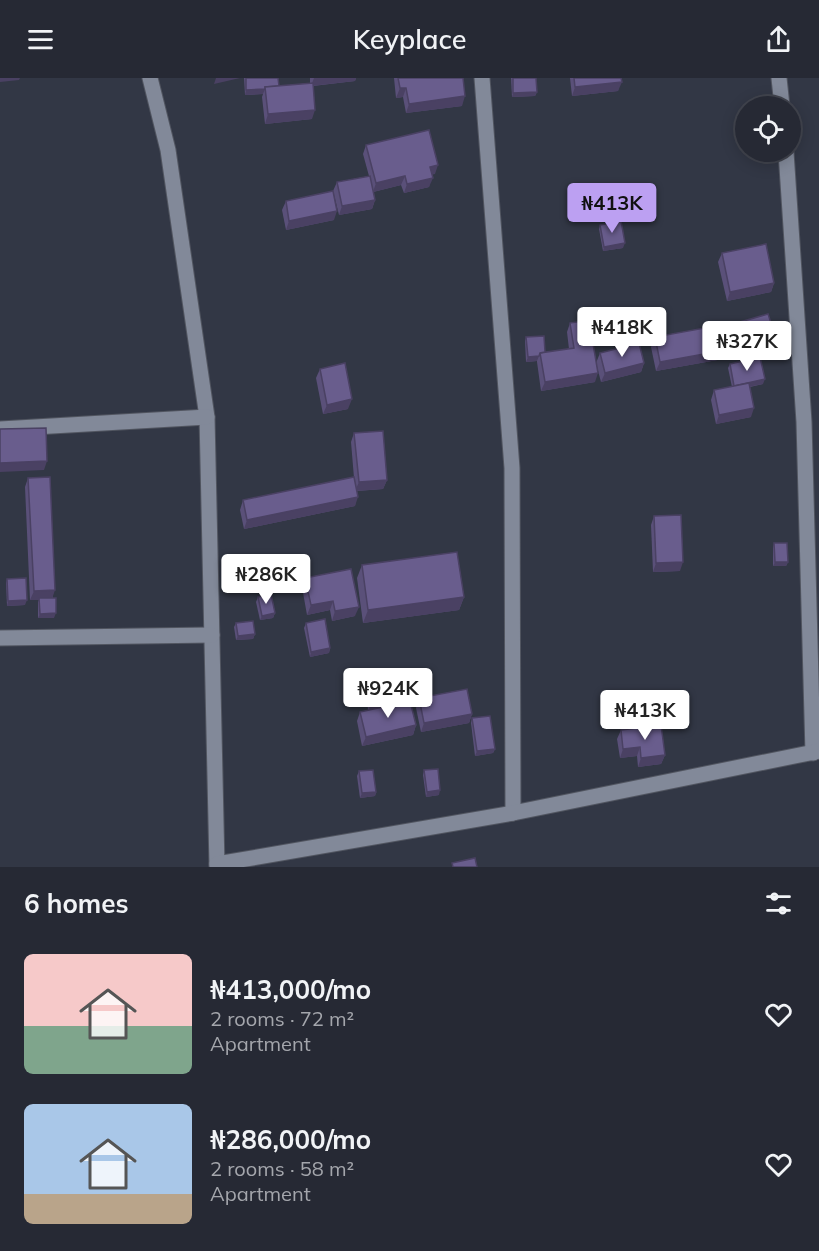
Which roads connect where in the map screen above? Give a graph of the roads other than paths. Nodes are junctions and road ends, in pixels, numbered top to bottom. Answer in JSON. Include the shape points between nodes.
{"nodes":[{"id":1,"x":150,"y":78,"type":"edge"},
{"id":2,"x":482,"y":78,"type":"edge"},
{"id":3,"x":779,"y":78,"type":"edge"},
{"id":4,"x":781,"y":96,"type":"edge"},
{"id":5,"x":787,"y":162,"type":"edge"},
{"id":6,"x":207,"y":417,"type":"junction"},
{"id":7,"x":0,"y":429,"type":"edge"},
{"id":8,"x":212,"y":635,"type":"junction"},
{"id":9,"x":0,"y":638,"type":"edge"},
{"id":10,"x":816,"y":752,"type":"edge"},
{"id":11,"x":513,"y":813,"type":"junction"},
{"id":12,"x":217,"y":866,"type":"edge"}],
"edges":[{"from":1,"to":6,"type":"street","via":[[168,150]]},
{"from":2,"to":11,"type":"street","via":[[512,468]]},
{"from":3,"to":4,"type":"street"},
{"from":5,"to":10,"type":"street","via":[[804,422]]},
{"from":6,"to":7,"type":"street"},
{"from":6,"to":8,"type":"street"},
{"from":8,"to":9,"type":"street"},
{"from":8,"to":12,"type":"street"},
{"from":10,"to":11,"type":"street"},
{"from":11,"to":12,"type":"street"}]}
